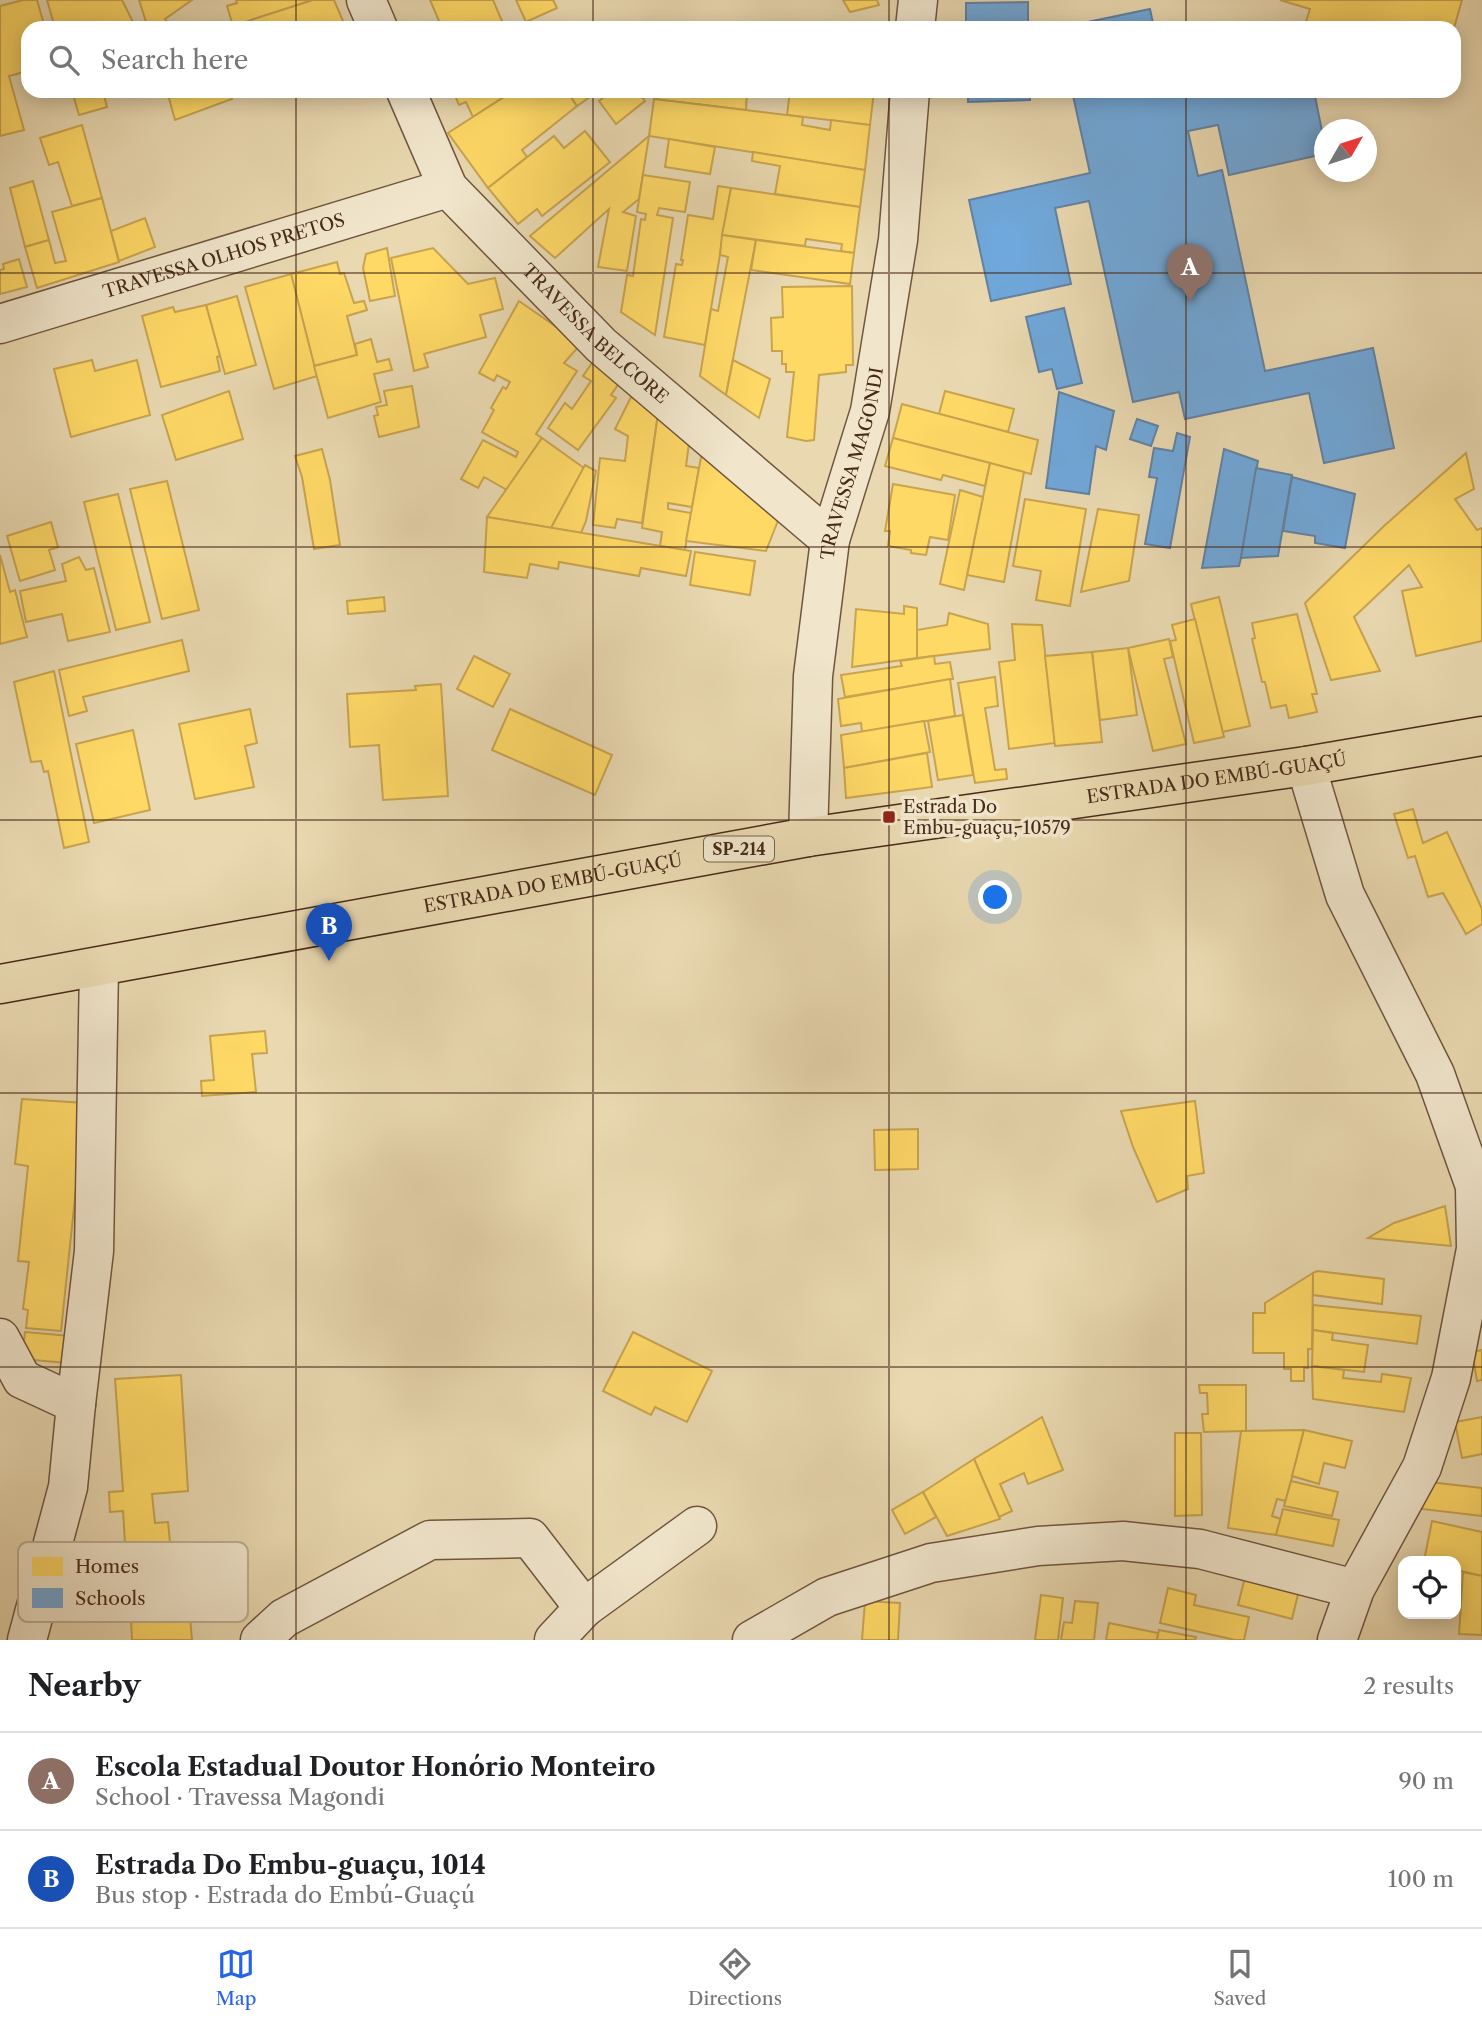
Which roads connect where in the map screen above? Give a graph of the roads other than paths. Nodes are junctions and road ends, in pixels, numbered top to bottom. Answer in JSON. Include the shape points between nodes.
{"nodes":[{"id":1,"x":366,"y":0,"type":"edge"},
{"id":2,"x":918,"y":0,"type":"edge"},
{"id":3,"x":375,"y":21,"type":"edge"},
{"id":4,"x":916,"y":21,"type":"edge"},
{"id":5,"x":409,"y":98,"type":"edge"},
{"id":6,"x":909,"y":98,"type":"edge"},
{"id":7,"x":448,"y":188,"type":"junction"},
{"id":8,"x":0,"y":324,"type":"edge"},
{"id":9,"x":830,"y":540,"type":"junction"},
{"id":10,"x":1482,"y":736,"type":"edge"},
{"id":11,"x":1306,"y":766,"type":"junction"},
{"id":12,"x":808,"y":837,"type":"junction"},
{"id":13,"x":99,"y":967,"type":"junction"},
{"id":14,"x":0,"y":984,"type":"edge"},
{"id":15,"x":0,"y":1338,"type":"edge"},
{"id":16,"x":76,"y":1404,"type":"junction"},
{"id":17,"x":697,"y":1526,"type":"dead end"},
{"id":18,"x":53,"y":1542,"type":"edge"},
{"id":19,"x":1355,"y":1590,"type":"junction"},
{"id":20,"x":584,"y":1608,"type":"junction"},
{"id":21,"x":32,"y":1622,"type":"edge"},
{"id":22,"x":27,"y":1640,"type":"edge"},
{"id":23,"x":260,"y":1640,"type":"edge"},
{"id":24,"x":554,"y":1640,"type":"edge"},
{"id":25,"x":752,"y":1640,"type":"edge"},
{"id":26,"x":1337,"y":1640,"type":"edge"}],
"edges":[{"from":1,"to":3,"type":"street"},
{"from":2,"to":4,"type":"street"},
{"from":5,"to":7,"type":"street","name":"TRAVESSA BELCORE"},
{"from":6,"to":9,"type":"street","name":"TRAVESSA MAGONDI","via":[[898,240],[870,411]]},
{"from":7,"to":8,"type":"street","name":"TRAVESSA OLHOS PRETOS"},
{"from":7,"to":9,"type":"street","name":"TRAVESSA BELCORE","via":[[601,345]]},
{"from":9,"to":12,"type":"street","name":"TRAVESSA MAGONDI","via":[[813,676]]},
{"from":10,"to":11,"type":"main road","name":"ESTRADA DO EMBÚ-GUAÇÚ","number":"SP-214"},
{"from":11,"to":12,"type":"main road","name":"ESTRADA DO EMBÚ-GUAÇÚ","number":"SP-214"},
{"from":11,"to":19,"type":"street","via":[[1345,895],[1434,1074],[1475,1186],[1476,1249],[1451,1378],[1422,1466]]},
{"from":12,"to":13,"type":"main road","name":"ESTRADA DO EMBÚ-GUAÇÚ","number":"SP-214"},
{"from":13,"to":14,"type":"main road","name":"ESTRADA DO EMBÚ-GUAÇÚ","number":"SP-214"},
{"from":13,"to":16,"type":"street","via":[[94,1251]]},
{"from":15,"to":16,"type":"street","via":[[22,1379]]},
{"from":16,"to":18,"type":"street","via":[[68,1487]]},
{"from":17,"to":20,"type":"street"},
{"from":19,"to":25,"type":"street","via":[[1200,1549],[1123,1541],[1038,1546],[931,1563],[827,1597]]},
{"from":19,"to":26,"type":"street"},
{"from":20,"to":23,"type":"street","via":[[530,1538],[430,1540],[284,1618]]},
{"from":20,"to":24,"type":"street"},
{"from":21,"to":22,"type":"street"}]}
